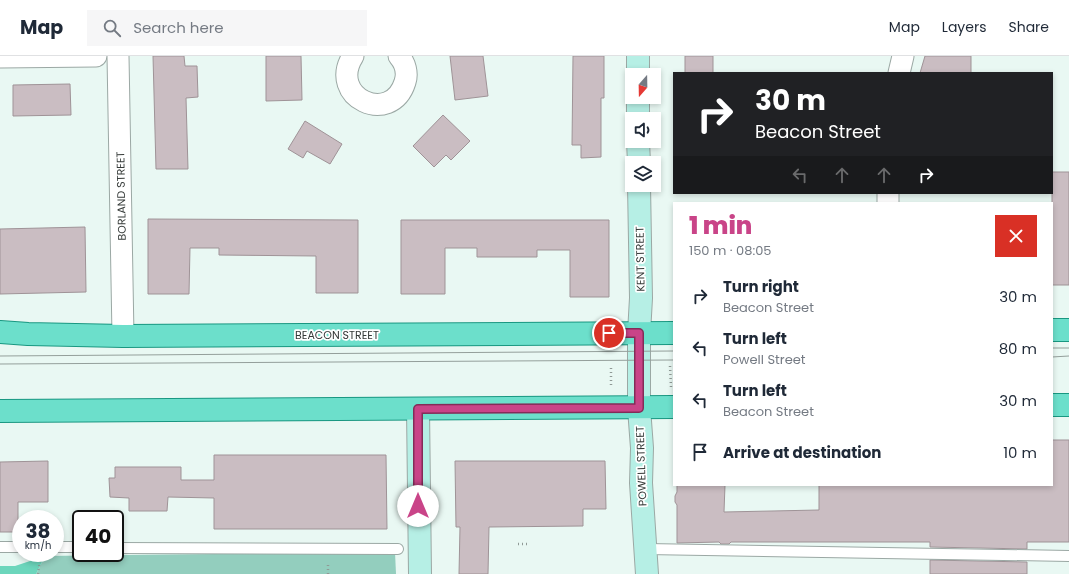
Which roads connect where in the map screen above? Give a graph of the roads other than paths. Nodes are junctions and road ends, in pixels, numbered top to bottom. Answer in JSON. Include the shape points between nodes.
{"nodes":[{"id":1,"x":96,"y":56,"type":"edge"},
{"id":2,"x":118,"y":56,"type":"edge"},
{"id":3,"x":353,"y":56,"type":"edge"},
{"id":4,"x":399,"y":56,"type":"edge"},
{"id":5,"x":638,"y":56,"type":"edge"},
{"id":6,"x":903,"y":56,"type":"edge"},
{"id":7,"x":0,"y":57,"type":"edge"},
{"id":8,"x":638,"y":68,"type":"edge"},
{"id":9,"x":899,"y":72,"type":"edge"},
{"id":10,"x":639,"y":192,"type":"edge"},
{"id":11,"x":1053,"y":330,"type":"edge"},
{"id":12,"x":1069,"y":330,"type":"edge"},
{"id":13,"x":0,"y":332,"type":"edge"},
{"id":14,"x":639,"y":333,"type":"junction"},
{"id":15,"x":673,"y":333,"type":"edge"},
{"id":16,"x":123,"y":336,"type":"junction"},
{"id":17,"x":672,"y":398,"type":"edge"},
{"id":18,"x":1053,"y":405,"type":"edge"},
{"id":19,"x":1069,"y":405,"type":"edge"},
{"id":20,"x":639,"y":408,"type":"junction"},
{"id":21,"x":418,"y":409,"type":"junction"},
{"id":22,"x":0,"y":411,"type":"edge"},
{"id":23,"x":0,"y":547,"type":"edge"},
{"id":24,"x":12,"y":547,"type":"edge"},
{"id":25,"x":124,"y":548,"type":"edge"},
{"id":26,"x":398,"y":549,"type":"dead end"},
{"id":27,"x":646,"y":549,"type":"junction"},
{"id":28,"x":1069,"y":556,"type":"edge"},
{"id":29,"x":420,"y":574,"type":"edge"},
{"id":30,"x":647,"y":574,"type":"edge"}],
"edges":[{"from":1,"to":7,"type":"street"},
{"from":2,"to":16,"type":"street","name":"BORLAND STREET"},
{"from":3,"to":4,"type":"street","via":[[346,75],[352,93],[359,100],[378,105],[388,103],[403,89],[406,70]]},
{"from":5,"to":8,"type":"street"},
{"from":6,"to":9,"type":"street"},
{"from":10,"to":14,"type":"street","name":"KENT STREET"},
{"from":11,"to":12,"type":"main road"},
{"from":13,"to":16,"type":"main road","name":"BEACON STREET"},
{"from":14,"to":15,"type":"main road","name":"BEACON STREET"},
{"from":14,"to":16,"type":"main road","name":"BEACON STREET"},
{"from":14,"to":20,"type":"street","name":"POWELL STREET"},
{"from":17,"to":20,"type":"main road"},
{"from":18,"to":19,"type":"main road"},
{"from":20,"to":21,"type":"main road"},
{"from":20,"to":27,"type":"street","name":"POWELL STREET"},
{"from":21,"to":22,"type":"main road"},
{"from":21,"to":29,"type":"street"},
{"from":23,"to":24,"type":"lane"},
{"from":25,"to":26,"type":"lane"},
{"from":27,"to":28,"type":"lane"},
{"from":27,"to":30,"type":"street","name":"POWELL STREET"}]}
